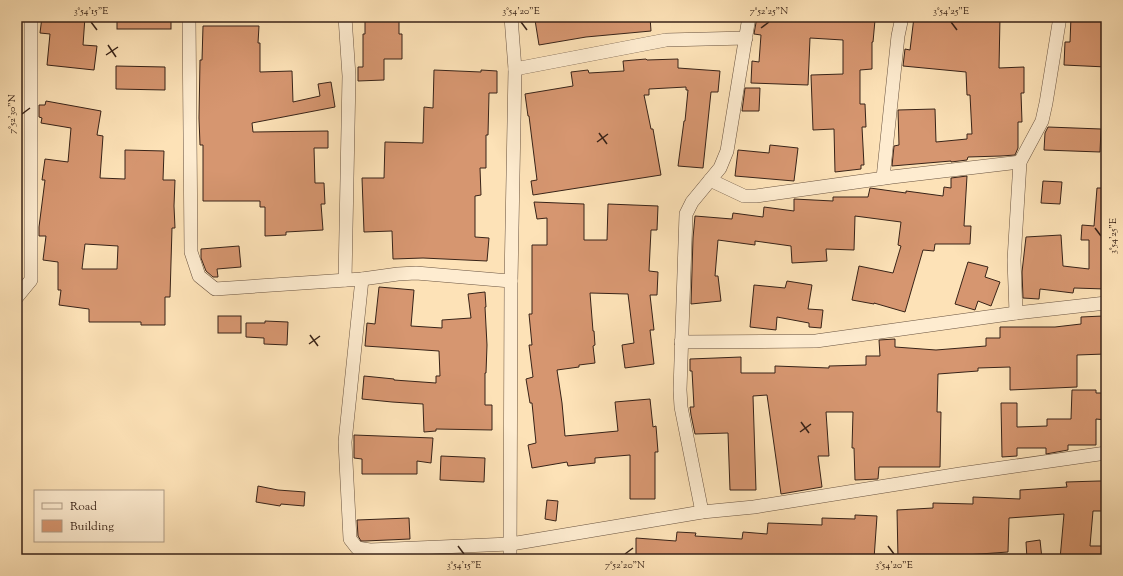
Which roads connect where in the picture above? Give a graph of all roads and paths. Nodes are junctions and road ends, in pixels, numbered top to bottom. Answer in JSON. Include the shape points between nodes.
{"nodes":[{"id":1,"x":31,"y":17,"type":"edge"},
{"id":2,"x":189,"y":17,"type":"edge"},
{"id":3,"x":345,"y":17,"type":"edge"},
{"id":4,"x":511,"y":17,"type":"edge"},
{"id":5,"x":749,"y":17,"type":"edge"},
{"id":6,"x":902,"y":17,"type":"edge"},
{"id":7,"x":1060,"y":17,"type":"edge"},
{"id":8,"x":746,"y":38,"type":"junction"},
{"id":9,"x":515,"y":69,"type":"junction"},
{"id":10,"x":1020,"y":162,"type":"junction"},
{"id":11,"x":883,"y":178,"type":"junction"},
{"id":12,"x":710,"y":180,"type":"junction"},
{"id":13,"x":362,"y":279,"type":"junction"},
{"id":14,"x":345,"y":280,"type":"junction"},
{"id":15,"x":511,"y":280,"type":"junction"},
{"id":16,"x":17,"y":297,"type":"edge"},
{"id":17,"x":1106,"y":303,"type":"edge"},
{"id":18,"x":1016,"y":314,"type":"junction"},
{"id":19,"x":682,"y":342,"type":"junction"},
{"id":20,"x":1106,"y":453,"type":"edge"},
{"id":21,"x":702,"y":512,"type":"junction"},
{"id":22,"x":510,"y":544,"type":"junction"},
{"id":23,"x":510,"y":559,"type":"edge"}],
"edges":[{"from":1,"to":16,"type":"street","via":[[31,280]]},
{"from":2,"to":14,"type":"street","via":[[191,252],[199,276],[215,289]]},
{"from":3,"to":14,"type":"street","via":[[349,76]]},
{"from":4,"to":9,"type":"street"},
{"from":5,"to":8,"type":"street"},
{"from":6,"to":11,"type":"street"},
{"from":7,"to":10,"type":"street","via":[[1042,121]]},
{"from":8,"to":9,"type":"street","via":[[666,40]]},
{"from":8,"to":12,"type":"street","via":[[727,151],[720,168]]},
{"from":9,"to":15,"type":"street"},
{"from":10,"to":11,"type":"street"},
{"from":10,"to":18,"type":"street","via":[[1014,260]]},
{"from":11,"to":12,"type":"street","via":[[756,196],[744,196]]},
{"from":12,"to":19,"type":"street","via":[[692,202],[686,214]]},
{"from":13,"to":14,"type":"street"},
{"from":13,"to":15,"type":"street","via":[[416,273]]},
{"from":13,"to":22,"type":"street","via":[[345,442],[350,539],[356,548],[370,550]]},
{"from":15,"to":22,"type":"street"},
{"from":17,"to":18,"type":"street"},
{"from":18,"to":19,"type":"street","via":[[816,341]]},
{"from":19,"to":21,"type":"street","via":[[681,407]]},
{"from":20,"to":21,"type":"street","via":[[754,507]]},
{"from":21,"to":22,"type":"street"},
{"from":22,"to":23,"type":"street"}]}
